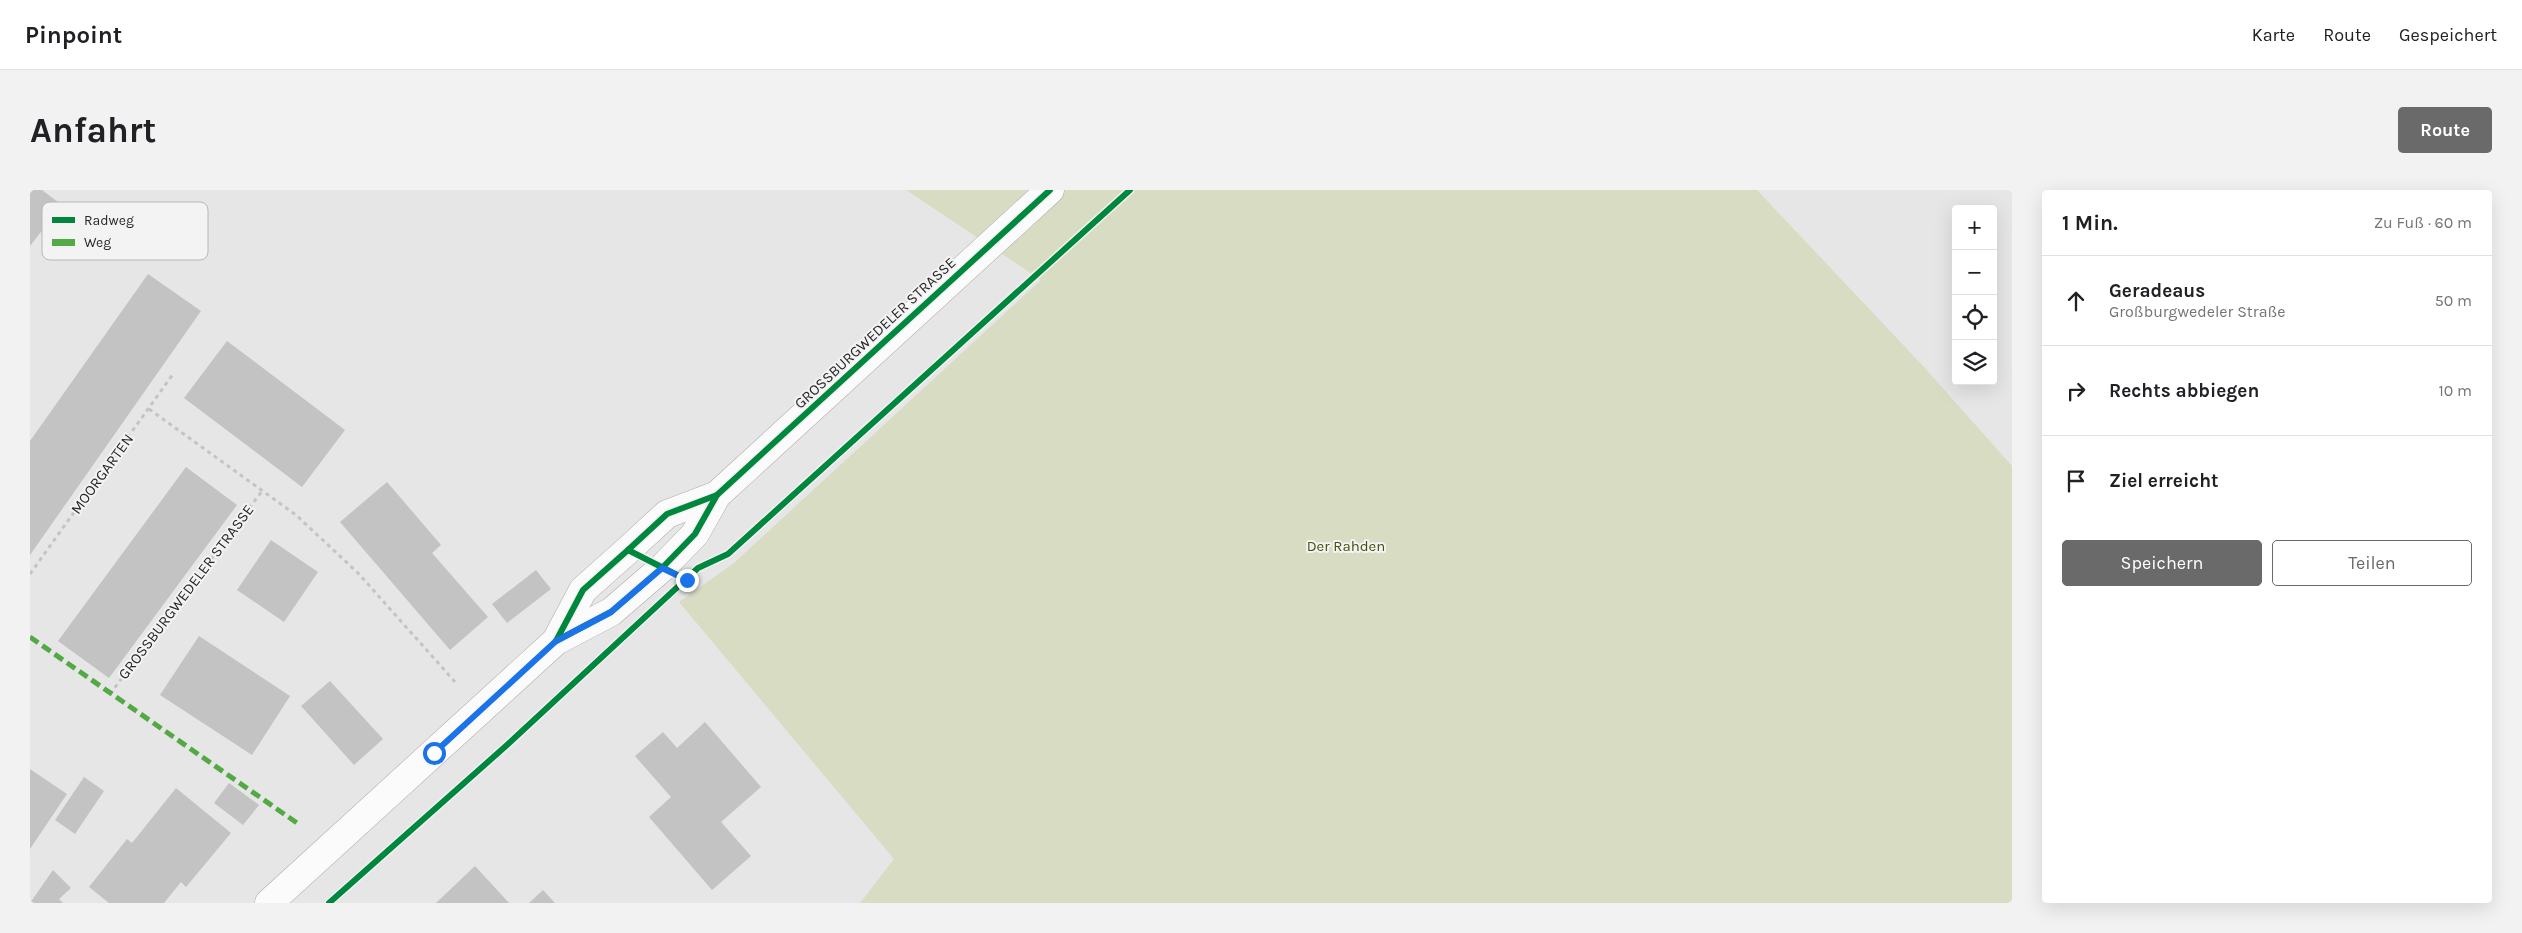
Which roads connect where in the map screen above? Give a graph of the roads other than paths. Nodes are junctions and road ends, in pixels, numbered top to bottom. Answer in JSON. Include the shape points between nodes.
{"nodes":[{"id":1,"x":1050,"y":190,"type":"edge"},
{"id":2,"x":717,"y":496,"type":"junction"},
{"id":3,"x":556,"y":641,"type":"junction"},
{"id":4,"x":269,"y":903,"type":"edge"}],
"edges":[{"from":1,"to":2,"type":"street","name":"GROSSBURGWEDELER STRASSE"},
{"from":2,"to":3,"type":"street","name":"GROSSBURGWEDELER STRASSE","via":[[695,534],[662,568],[611,612]]},
{"from":2,"to":3,"type":"street","name":"GROSSBURGWEDELER STRASSE","via":[[667,514],[583,590]]},
{"from":3,"to":4,"type":"street","name":"GROSSBURGWEDELER STRASSE"}]}
